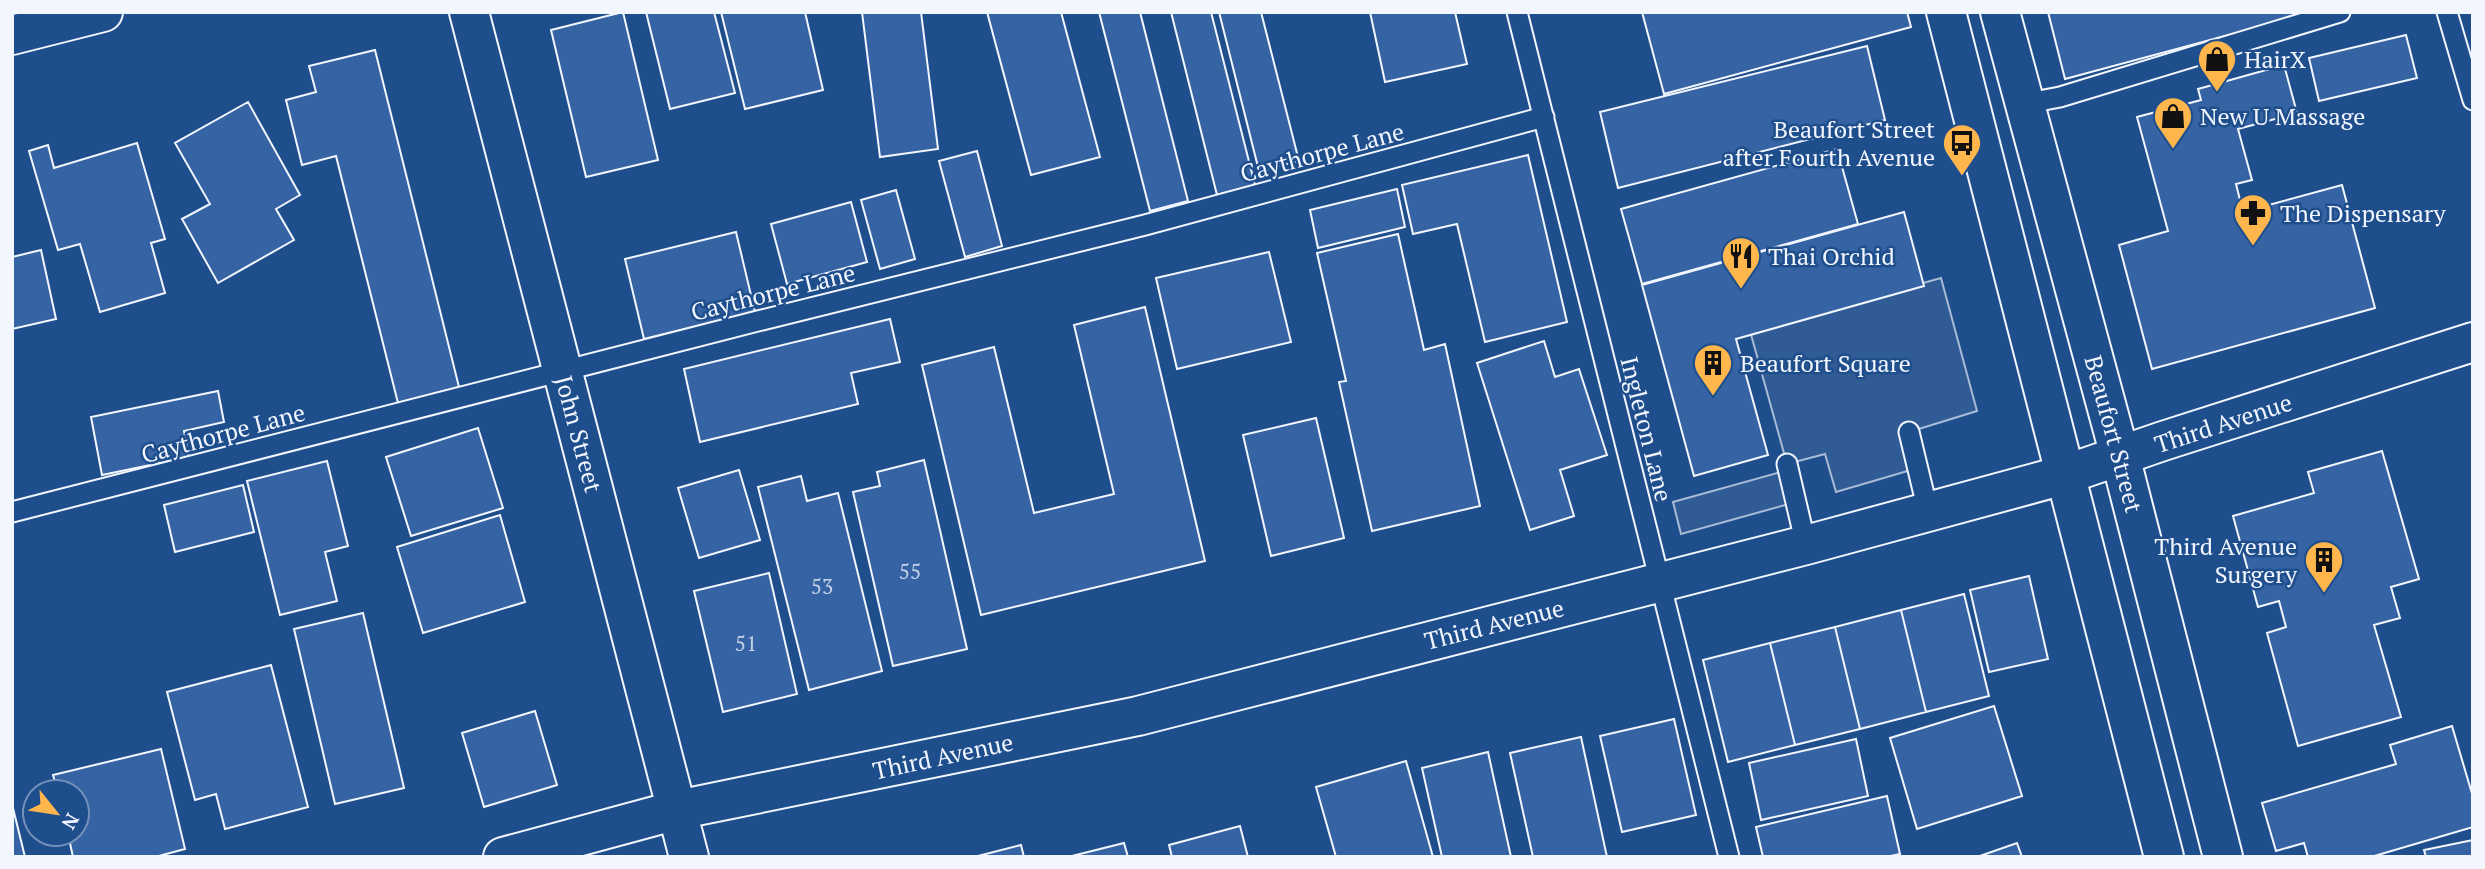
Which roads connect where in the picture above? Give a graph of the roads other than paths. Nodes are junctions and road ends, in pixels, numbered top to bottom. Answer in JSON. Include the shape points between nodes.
{"nodes":[{"id":1,"x":103,"y":12,"type":"edge"},
{"id":2,"x":469,"y":12,"type":"edge"},
{"id":3,"x":1517,"y":12,"type":"edge"},
{"id":4,"x":1946,"y":12,"type":"edge"},
{"id":5,"x":2000,"y":12,"type":"edge"},
{"id":6,"x":2340,"y":12,"type":"edge"},
{"id":7,"x":2447,"y":12,"type":"edge"},
{"id":8,"x":12,"y":35,"type":"edge"},
{"id":9,"x":2473,"y":100,"type":"edge"},
{"id":10,"x":2023,"y":104,"type":"junction"},
{"id":11,"x":1544,"y":117,"type":"junction"},
{"id":12,"x":2473,"y":342,"type":"edge"},
{"id":13,"x":563,"y":370,"type":"junction"},
{"id":14,"x":1909,"y":432,"type":"dead end"},
{"id":15,"x":2120,"y":456,"type":"junction"},
{"id":16,"x":1787,"y":464,"type":"dead end"},
{"id":17,"x":2064,"y":475,"type":"junction"},
{"id":18,"x":1928,"y":511,"type":"junction"},
{"id":19,"x":12,"y":512,"type":"edge"},
{"id":20,"x":1806,"y":545,"type":"junction"},
{"id":21,"x":1659,"y":581,"type":"junction"},
{"id":22,"x":677,"y":810,"type":"junction"},
{"id":23,"x":503,"y":857,"type":"edge"},
{"id":24,"x":689,"y":857,"type":"edge"},
{"id":25,"x":1729,"y":857,"type":"edge"},
{"id":26,"x":2164,"y":857,"type":"edge"},
{"id":27,"x":2223,"y":857,"type":"edge"}],
"edges":[{"from":1,"to":8,"type":"street"},
{"from":2,"to":13,"type":"street","name":"John Street"},
{"from":3,"to":11,"type":"lane","name":"Ingleton Lane"},
{"from":4,"to":17,"type":"street"},
{"from":5,"to":10,"type":"street","name":"Beaufort Street"},
{"from":6,"to":10,"type":"lane","via":[[2060,97]]},
{"from":7,"to":9,"type":"lane"},
{"from":10,"to":15,"type":"street","name":"Beaufort Street"},
{"from":11,"to":13,"type":"lane","name":"Caythorpe Lane","via":[[1144,225]]},
{"from":11,"to":21,"type":"lane","name":"Ingleton Lane"},
{"from":12,"to":15,"type":"street","name":"Third Avenue"},
{"from":13,"to":19,"type":"lane","name":"Caythorpe Lane"},
{"from":13,"to":22,"type":"street","name":"John Street"},
{"from":14,"to":18,"type":"lane"},
{"from":15,"to":17,"type":"street","name":"Third Avenue"},
{"from":15,"to":27,"type":"street","name":"Beaufort Street"},
{"from":16,"to":20,"type":"lane"},
{"from":17,"to":18,"type":"street","name":"Third Avenue"},
{"from":17,"to":26,"type":"street"},
{"from":18,"to":20,"type":"street","name":"Third Avenue"},
{"from":20,"to":21,"type":"street","name":"Third Avenue"},
{"from":21,"to":22,"type":"street","name":"Third Avenue","via":[[1138,716]]},
{"from":21,"to":25,"type":"lane","name":"Ingleton Lane"},
{"from":22,"to":23,"type":"street","name":"Third Avenue"},
{"from":22,"to":24,"type":"street","name":"John Street"}]}
